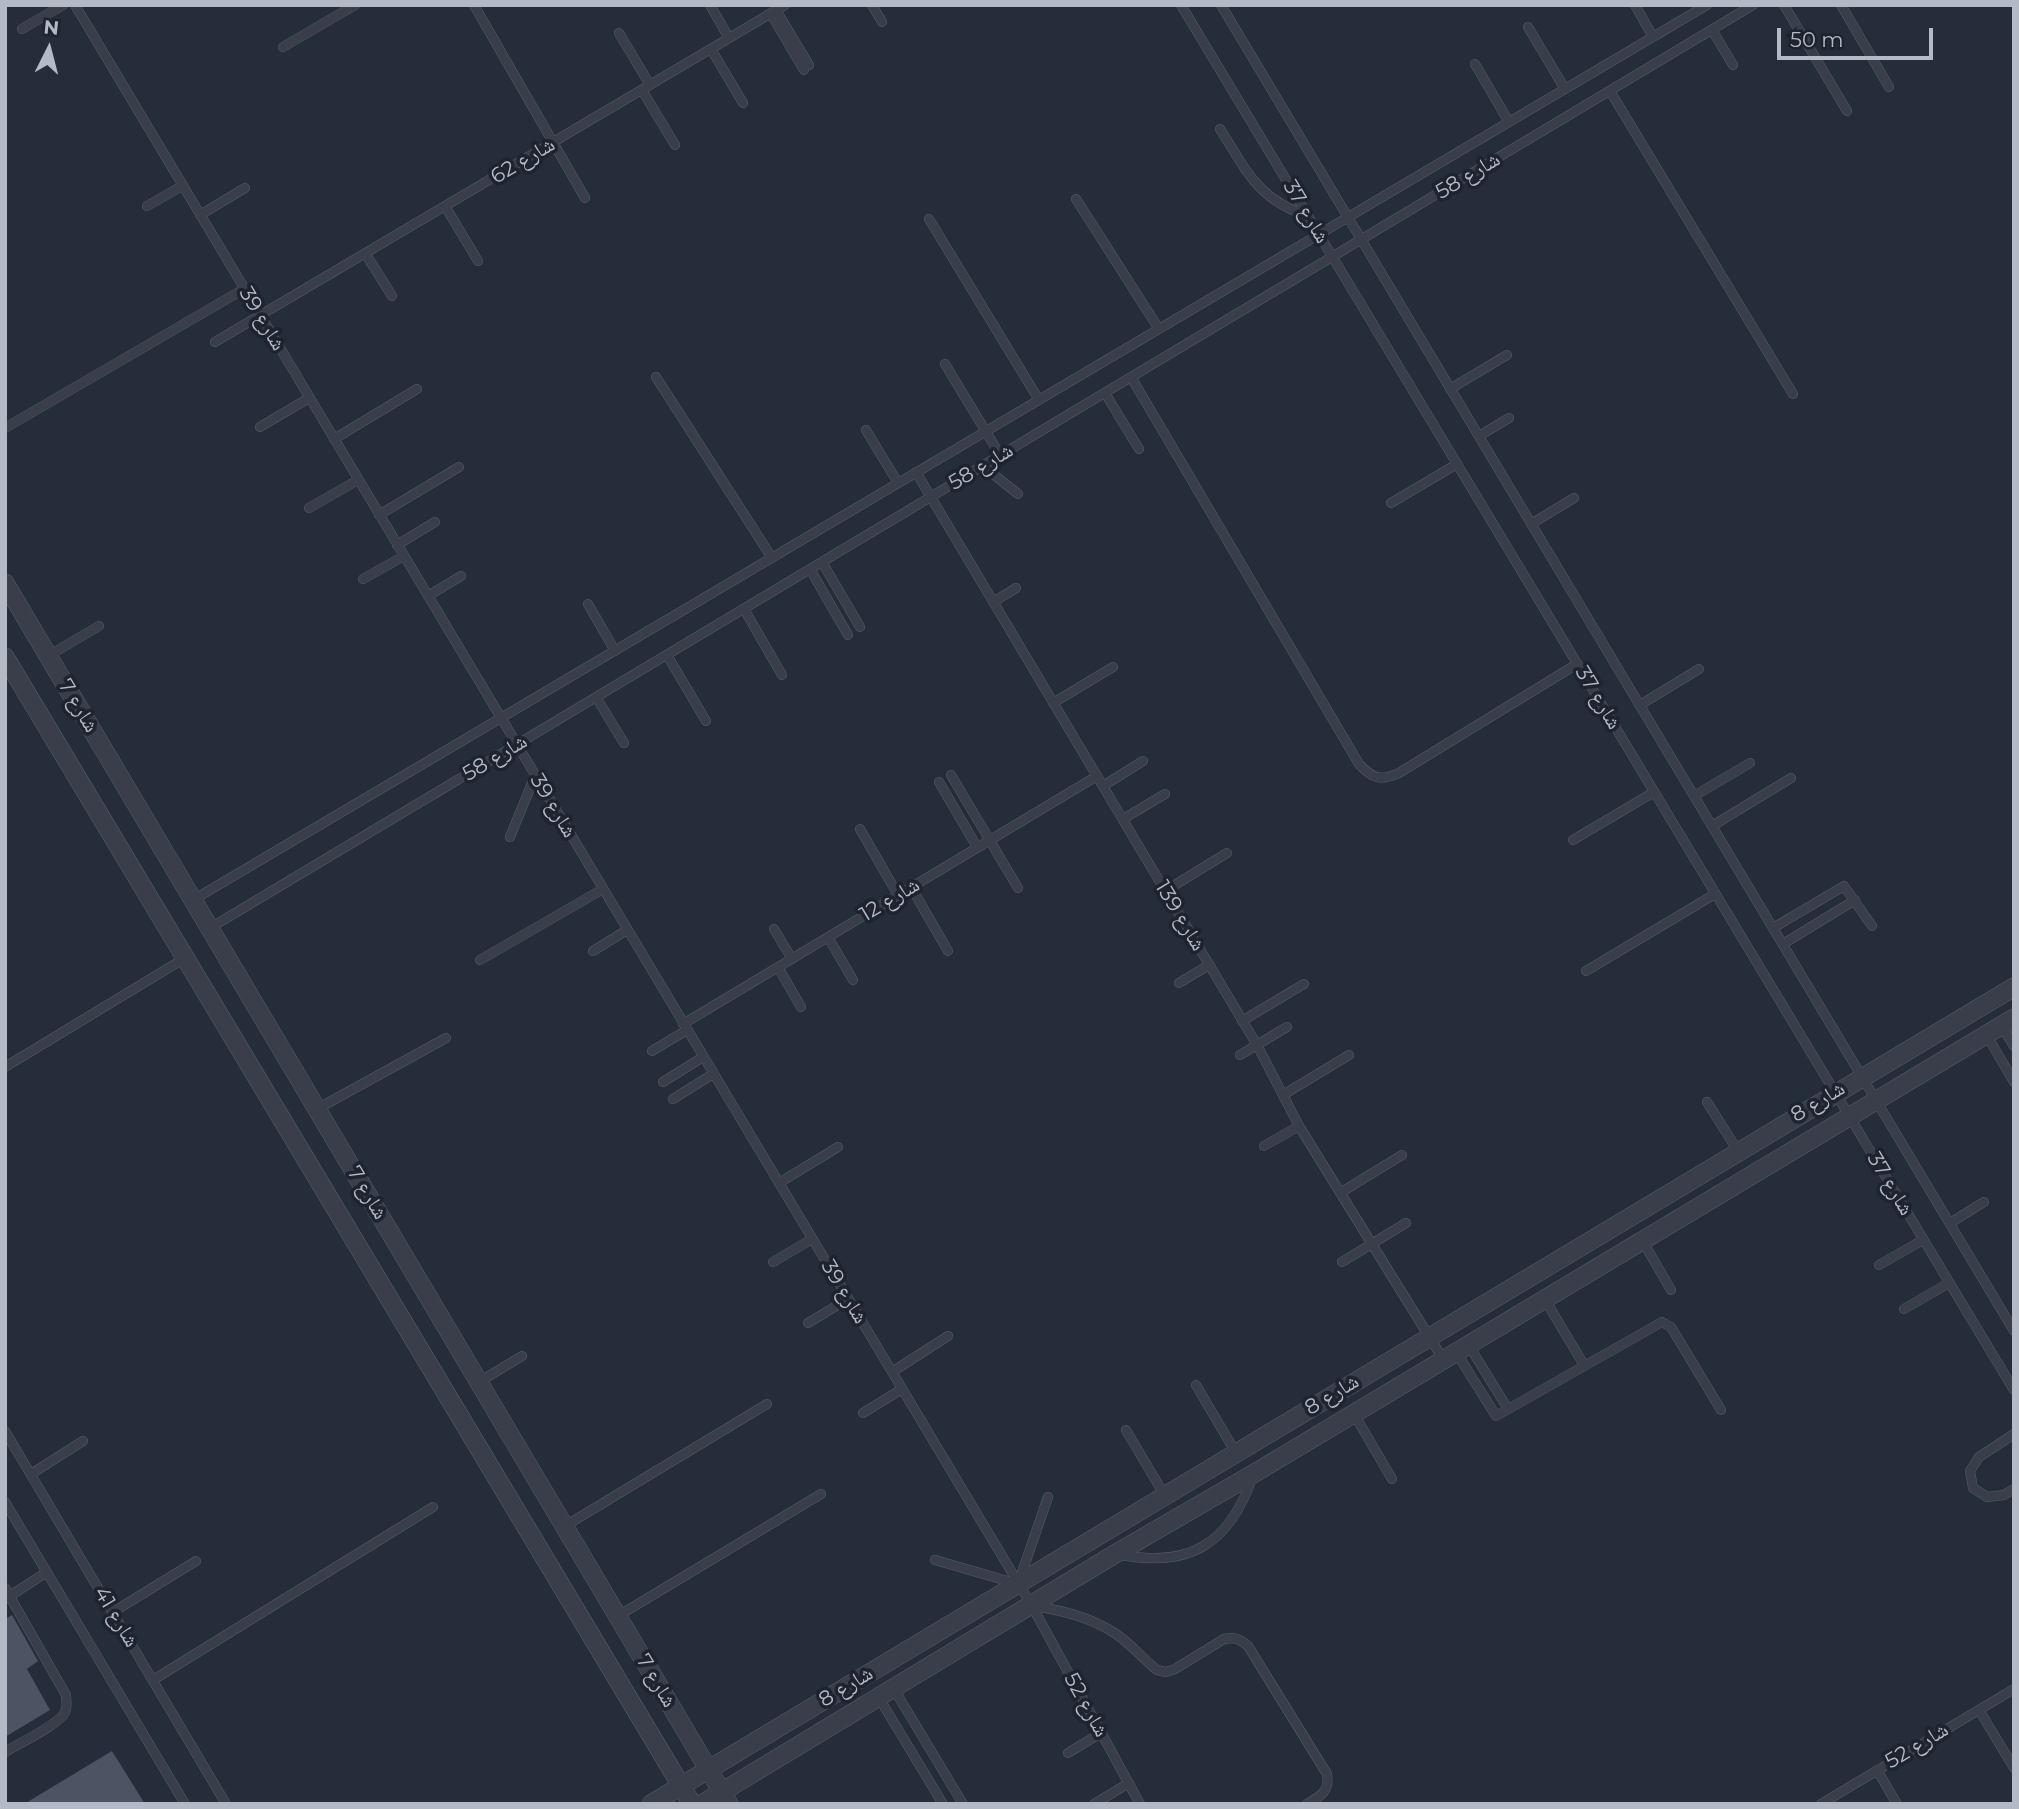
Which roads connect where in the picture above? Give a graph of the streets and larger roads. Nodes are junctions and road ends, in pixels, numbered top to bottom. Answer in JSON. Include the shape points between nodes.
{"nodes":[{"id":1,"x":5,"y":583,"type":"edge"},
{"id":2,"x":5,"y":657,"type":"edge"},
{"id":3,"x":2014,"y":987,"type":"edge"},
{"id":4,"x":2000,"y":1026,"type":"edge"},
{"id":5,"x":709,"y":1769,"type":"junction"},
{"id":6,"x":681,"y":1786,"type":"junction"},
{"id":7,"x":725,"y":1798,"type":"edge"},
{"id":8,"x":651,"y":1804,"type":"edge"},
{"id":9,"x":692,"y":1804,"type":"edge"},
{"id":10,"x":702,"y":1804,"type":"edge"}],
"edges":[{"from":1,"to":5,"type":"street","name":"شارع 7"},
{"from":2,"to":6,"type":"street","name":"شارع 7"},
{"from":3,"to":5,"type":"street","name":"شارع 8"},
{"from":4,"to":7,"type":"street","name":"شارع 8","via":[[1115,1554],[886,1693]]},
{"from":5,"to":6,"type":"street","name":"شارع 8"},
{"from":5,"to":7,"type":"street","name":"شارع 7"},
{"from":6,"to":8,"type":"street","name":"شارع 8"},
{"from":6,"to":9,"type":"street","name":"شارع 7"},
{"from":7,"to":10,"type":"street","name":"شارع 8"}]}
